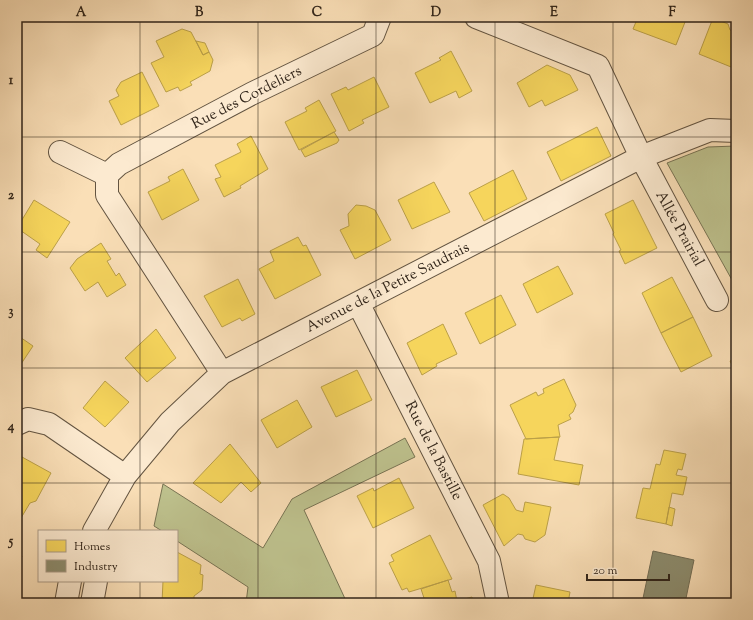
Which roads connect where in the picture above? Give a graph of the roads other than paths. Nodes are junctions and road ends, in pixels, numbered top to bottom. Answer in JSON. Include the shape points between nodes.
{"nodes":[{"id":1,"x":380,"y":17,"type":"edge"},
{"id":2,"x":476,"y":17,"type":"edge"},
{"id":3,"x":736,"y":131,"type":"edge"},
{"id":4,"x":60,"y":152,"type":"dead end"},
{"id":5,"x":641,"y":157,"type":"junction"},
{"id":6,"x":107,"y":175,"type":"junction"},
{"id":7,"x":717,"y":300,"type":"dead end"},
{"id":8,"x":358,"y":303,"type":"junction"},
{"id":9,"x":222,"y":373,"type":"junction"},
{"id":10,"x":17,"y":424,"type":"edge"},
{"id":11,"x":125,"y":476,"type":"junction"},
{"id":12,"x":96,"y":529,"type":"edge"},
{"id":13,"x":70,"y":582,"type":"edge"},
{"id":14,"x":96,"y":582,"type":"edge"},
{"id":15,"x":66,"y":603,"type":"edge"},
{"id":16,"x":92,"y":603,"type":"edge"},
{"id":17,"x":498,"y":603,"type":"edge"}],
"edges":[{"from":1,"to":6,"type":"street","name":"Rue des Cordeliers","via":[[373,35],[251,94],[119,164]]},
{"from":2,"to":5,"type":"street","name":"Allée Prairial","via":[[598,66]]},
{"from":3,"to":5,"type":"street","name":"Avenue de la Petite Saudrais","via":[[710,130]]},
{"from":4,"to":6,"type":"street"},
{"from":5,"to":7,"type":"street","name":"Allée Prairial"},
{"from":5,"to":8,"type":"street","name":"Avenue de la Petite Saudrais"},
{"from":6,"to":9,"type":"street","via":[[107,195]]},
{"from":8,"to":9,"type":"street","name":"Avenue de la Petite Saudrais"},
{"from":8,"to":17,"type":"street","name":"Rue de la Bastille","via":[[489,561]]},
{"from":9,"to":11,"type":"street","name":"Avenue de la Petite Saudrais","via":[[170,422]]},
{"from":10,"to":11,"type":"street","via":[[28,419],[48,424]]},
{"from":11,"to":12,"type":"street","name":"Avenue de la Petite Saudrais"},
{"from":13,"to":15,"type":"street"},
{"from":14,"to":16,"type":"street"}]}
